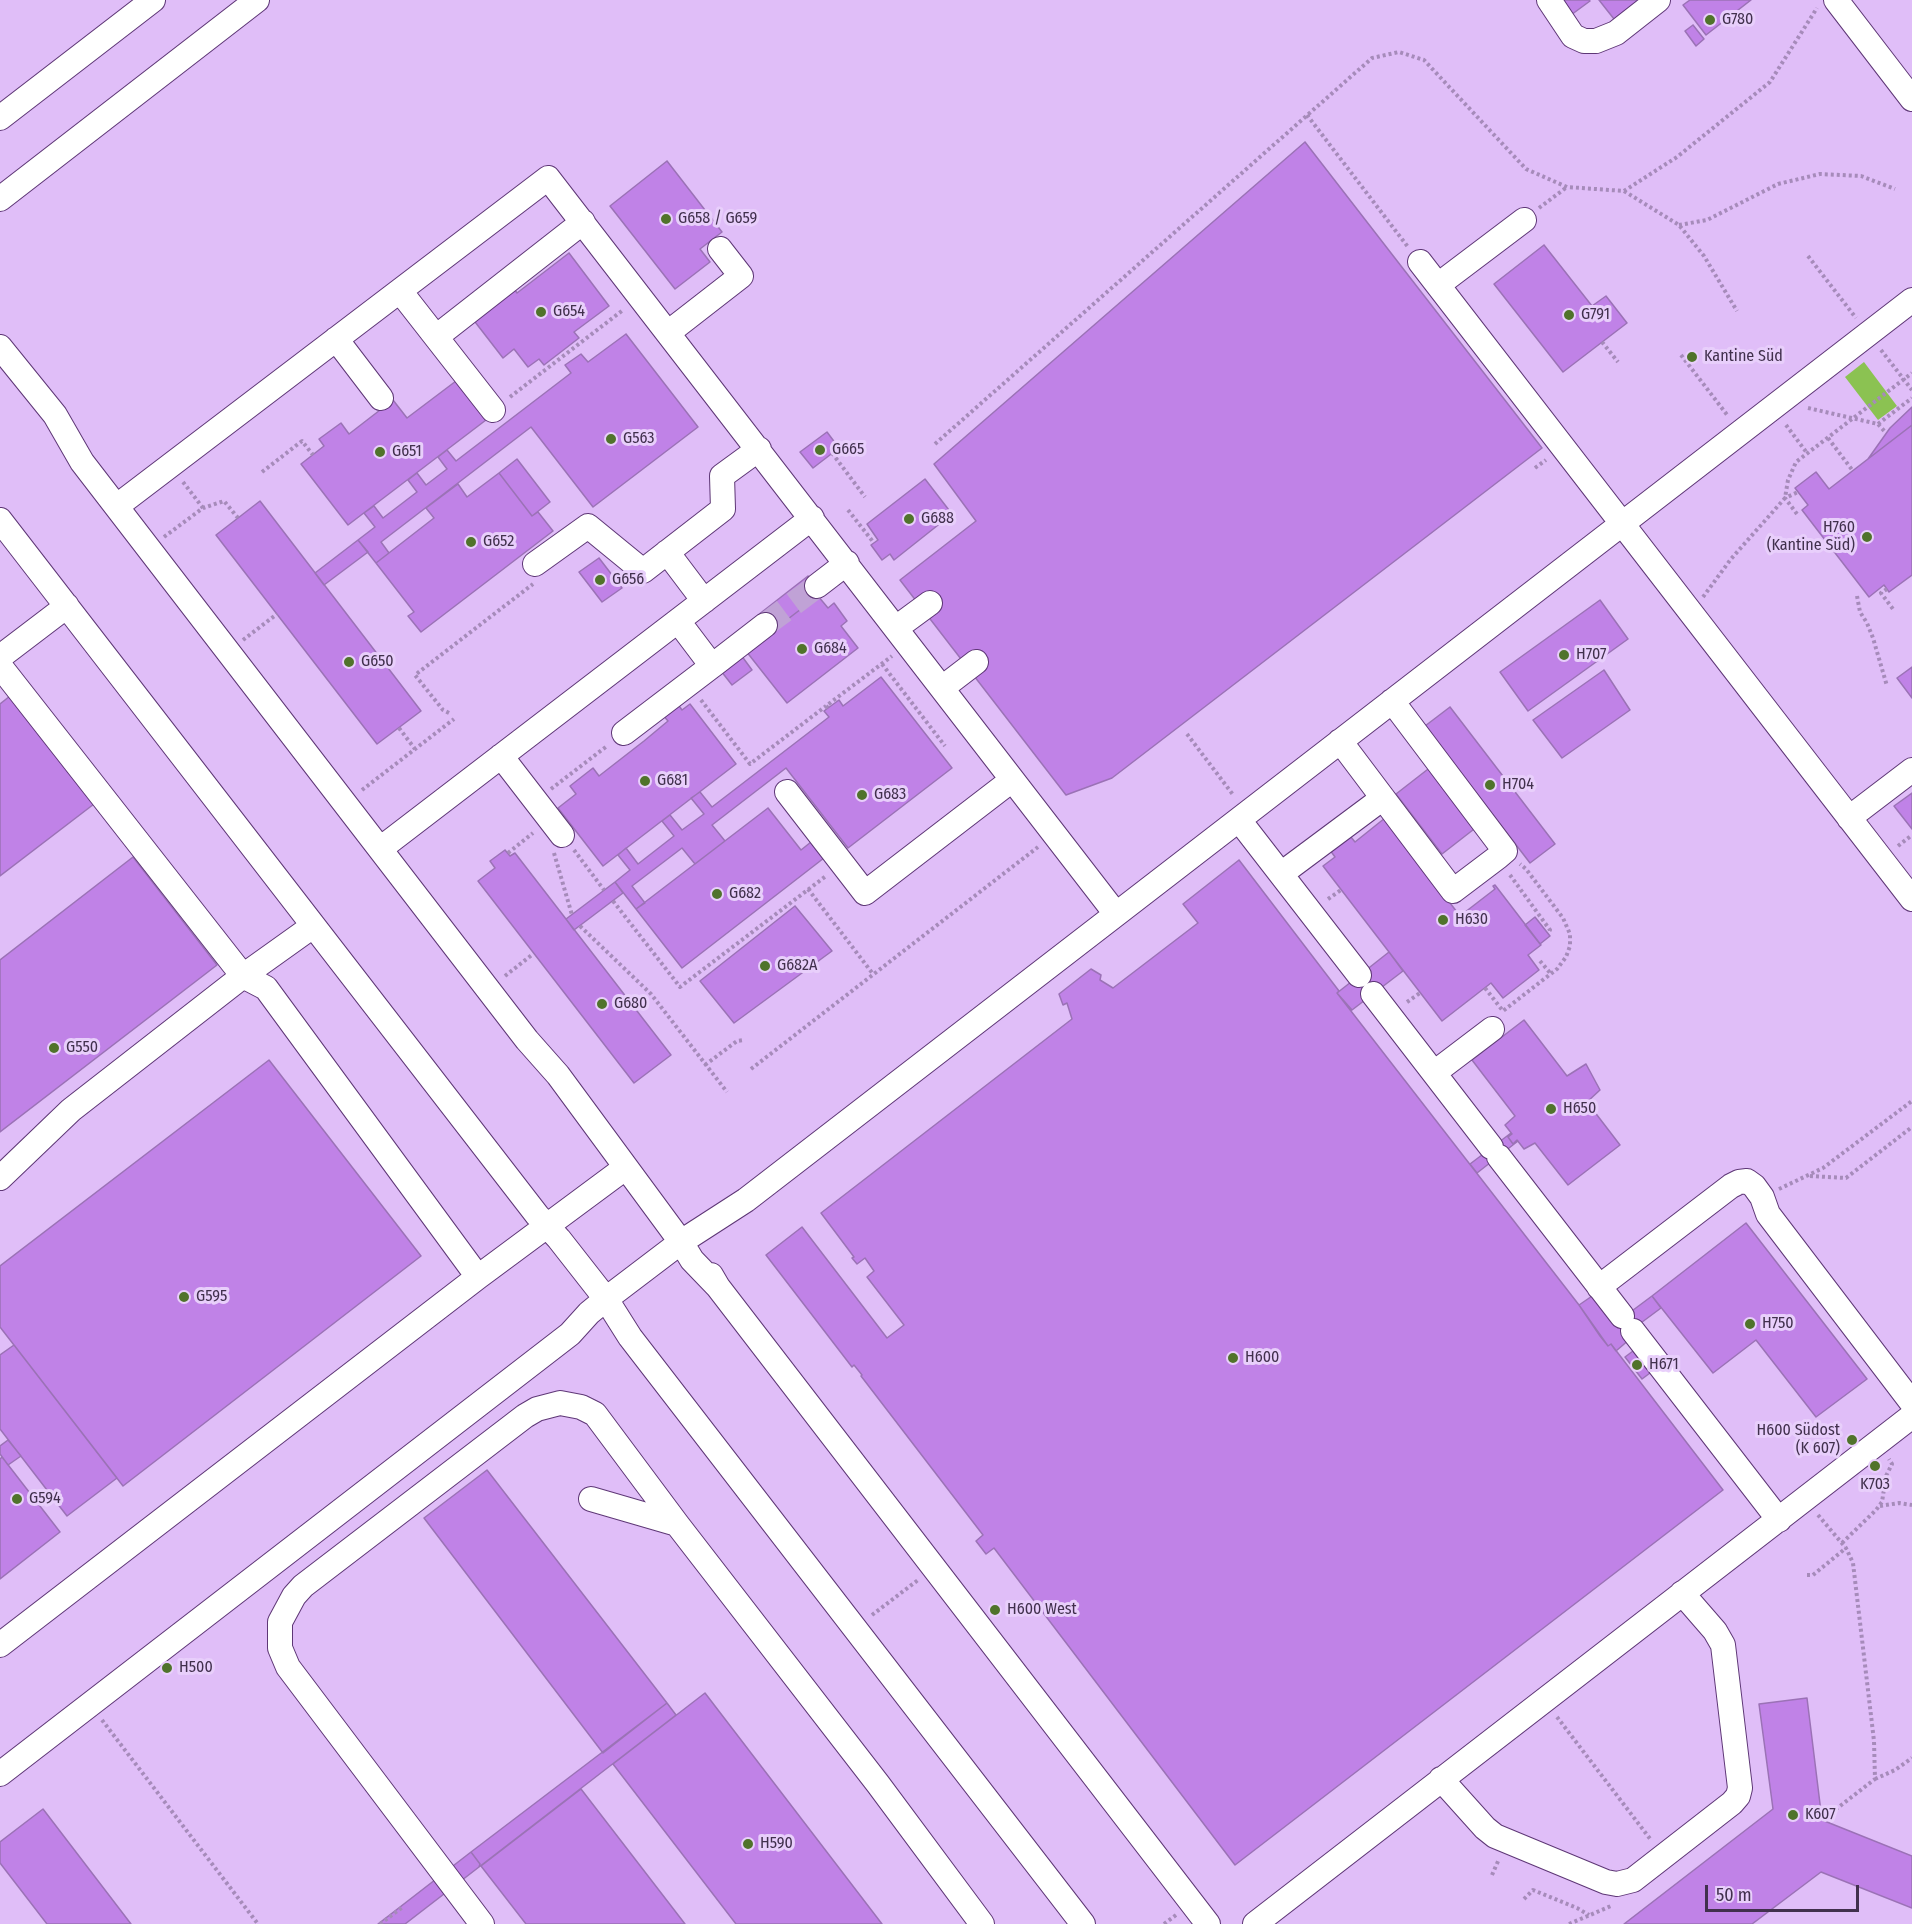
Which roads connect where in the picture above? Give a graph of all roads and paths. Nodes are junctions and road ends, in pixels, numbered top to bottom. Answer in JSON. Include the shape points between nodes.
{"nodes":[{"id":1,"x":257,"y":0,"type":"edge"},
{"id":2,"x":1550,"y":0,"type":"edge"},
{"id":3,"x":1658,"y":0,"type":"edge"},
{"id":4,"x":1822,"y":0,"type":"edge"},
{"id":5,"x":1836,"y":0,"type":"edge"},
{"id":6,"x":146,"y":2,"type":"edge"},
{"id":7,"x":1912,"y":99,"type":"edge"},
{"id":8,"x":1307,"y":115,"type":"junction"},
{"id":9,"x":1,"y":116,"type":"edge"},
{"id":10,"x":1567,"y":187,"type":"junction"},
{"id":11,"x":1895,"y":189,"type":"dead end"},
{"id":12,"x":1624,"y":191,"type":"junction"},
{"id":13,"x":0,"y":199,"type":"edge"},
{"id":14,"x":1524,"y":220,"type":"joint"},
{"id":15,"x":584,"y":222,"type":"junction"},
{"id":16,"x":1679,"y":225,"type":"junction"},
{"id":17,"x":720,"y":249,"type":"dead end"},
{"id":18,"x":1808,"y":256,"type":"dead end"},
{"id":19,"x":1420,"y":262,"type":"joint"},
{"id":20,"x":1438,"y":285,"type":"junction"},
{"id":21,"x":400,"y":291,"type":"junction"},
{"id":22,"x":641,"y":296,"type":"junction"},
{"id":23,"x":1912,"y":300,"type":"edge"},
{"id":24,"x":1850,"y":310,"type":"dead end"},
{"id":25,"x":1737,"y":311,"type":"dead end"},
{"id":26,"x":669,"y":332,"type":"junction"},
{"id":27,"x":1869,"y":334,"type":"junction"},
{"id":28,"x":436,"y":337,"type":"junction"},
{"id":29,"x":336,"y":339,"type":"junction"},
{"id":30,"x":1602,"y":342,"type":"dead end"},
{"id":31,"x":0,"y":347,"type":"edge"},
{"id":32,"x":1681,"y":355,"type":"dead end"},
{"id":33,"x":1618,"y":362,"type":"dead end"},
{"id":34,"x":1912,"y":374,"type":"edge"},
{"id":35,"x":1904,"y":380,"type":"junction"},
{"id":36,"x":1912,"y":390,"type":"edge"},
{"id":37,"x":381,"y":398,"type":"dead end"},
{"id":38,"x":1912,"y":398,"type":"edge"},
{"id":39,"x":1777,"y":405,"type":"junction"},
{"id":40,"x":1722,"y":408,"type":"dead end"},
{"id":41,"x":493,"y":410,"type":"joint"},
{"id":42,"x":1853,"y":418,"type":"junction"},
{"id":43,"x":1878,"y":424,"type":"junction"},
{"id":44,"x":1886,"y":433,"type":"dead end"},
{"id":45,"x":1828,"y":438,"type":"junction"},
{"id":46,"x":935,"y":444,"type":"dead end"},
{"id":47,"x":759,"y":449,"type":"junction"},
{"id":48,"x":832,"y":453,"type":"dead end"},
{"id":49,"x":1807,"y":453,"type":"junction"},
{"id":50,"x":313,"y":455,"type":"dead end"},
{"id":51,"x":1853,"y":471,"type":"dead end"},
{"id":52,"x":262,"y":472,"type":"dead end"},
{"id":53,"x":188,"y":489,"type":"dead end"},
{"id":54,"x":1798,"y":492,"type":"dead end"},
{"id":55,"x":865,"y":497,"type":"dead end"},
{"id":56,"x":1785,"y":498,"type":"junction"},
{"id":57,"x":117,"y":506,"type":"junction"},
{"id":58,"x":203,"y":508,"type":"junction"},
{"id":59,"x":848,"y":510,"type":"dead end"},
{"id":60,"x":1797,"y":514,"type":"dead end"},
{"id":61,"x":238,"y":518,"type":"dead end"},
{"id":62,"x":812,"y":518,"type":"junction"},
{"id":63,"x":0,"y":520,"type":"edge"},
{"id":64,"x":1623,"y":524,"type":"junction"},
{"id":65,"x":874,"y":543,"type":"dead end"},
{"id":66,"x":149,"y":549,"type":"junction"},
{"id":67,"x":667,"y":552,"type":"junction"},
{"id":68,"x":847,"y":563,"type":"junction"},
{"id":69,"x":535,"y":564,"type":"joint"},
{"id":70,"x":817,"y":586,"type":"tunnel mouth"},
{"id":71,"x":1887,"y":589,"type":"dead end"},
{"id":72,"x":1857,"y":596,"type":"dead end"},
{"id":73,"x":704,"y":601,"type":"junction"},
{"id":74,"x":930,"y":603,"type":"dead end"},
{"id":75,"x":67,"y":606,"type":"junction"},
{"id":76,"x":1688,"y":609,"type":"junction"},
{"id":77,"x":1893,"y":609,"type":"dead end"},
{"id":78,"x":277,"y":614,"type":"dead end"},
{"id":79,"x":678,"y":621,"type":"junction"},
{"id":80,"x":765,"y":625,"type":"tunnel mouth"},
{"id":81,"x":902,"y":636,"type":"junction"},
{"id":82,"x":228,"y":651,"type":"junction"},
{"id":83,"x":0,"y":657,"type":"edge"},
{"id":84,"x":976,"y":662,"type":"dead end"},
{"id":85,"x":882,"y":664,"type":"junction"},
{"id":86,"x":0,"y":666,"type":"edge"},
{"id":87,"x":712,"y":666,"type":"junction"},
{"id":88,"x":688,"y":684,"type":"junction"},
{"id":89,"x":1887,"y":686,"type":"dead end"},
{"id":90,"x":942,"y":688,"type":"junction"},
{"id":91,"x":1392,"y":701,"type":"junction"},
{"id":92,"x":449,"y":713,"type":"dead end"},
{"id":93,"x":454,"y":719,"type":"dead end"},
{"id":94,"x":399,"y":728,"type":"dead end"},
{"id":95,"x":624,"y":733,"type":"joint"},
{"id":96,"x":1187,"y":735,"type":"dead end"},
{"id":97,"x":1340,"y":741,"type":"junction"},
{"id":98,"x":945,"y":746,"type":"dead end"},
{"id":99,"x":415,"y":749,"type":"junction"},
{"id":100,"x":501,"y":756,"type":"junction"},
{"id":101,"x":1912,"y":770,"type":"edge"},
{"id":102,"x":1012,"y":780,"type":"junction"},
{"id":103,"x":787,"y":792,"type":"dead end"},
{"id":104,"x":1232,"y":793,"type":"dead end"},
{"id":105,"x":1383,"y":798,"type":"junction"},
{"id":106,"x":536,"y":800,"type":"junction"},
{"id":107,"x":345,"y":803,"type":"junction"},
{"id":108,"x":1849,"y":818,"type":"junction"},
{"id":109,"x":1239,"y":820,"type":"junction"},
{"id":110,"x":556,"y":828,"type":"junction"},
{"id":111,"x":1053,"y":834,"type":"junction"},
{"id":112,"x":380,"y":849,"type":"junction"},
{"id":113,"x":507,"y":853,"type":"dead end"},
{"id":114,"x":1501,"y":854,"type":"junction"},
{"id":115,"x":842,"y":863,"type":"junction"},
{"id":116,"x":1281,"y":874,"type":"junction"},
{"id":117,"x":560,"y":877,"type":"dead end"},
{"id":118,"x":808,"y":889,"type":"junction"},
{"id":119,"x":604,"y":890,"type":"dead end"},
{"id":120,"x":1912,"y":899,"type":"edge"},
{"id":121,"x":613,"y":901,"type":"dead end"},
{"id":122,"x":1116,"y":914,"type":"junction"},
{"id":123,"x":572,"y":915,"type":"dead end"},
{"id":124,"x":314,"y":926,"type":"junction"},
{"id":125,"x":580,"y":926,"type":"dead end"},
{"id":126,"x":1548,"y":933,"type":"dead end"},
{"id":127,"x":534,"y":954,"type":"dead end"},
{"id":128,"x":1540,"y":961,"type":"dead end"},
{"id":129,"x":873,"y":974,"type":"junction"},
{"id":130,"x":1551,"y":974,"type":"junction"},
{"id":131,"x":1359,"y":975,"type":"dead end"},
{"id":132,"x":243,"y":976,"type":"junction"},
{"id":133,"x":1485,"y":988,"type":"dead end"},
{"id":134,"x":488,"y":989,"type":"junction"},
{"id":135,"x":1373,"y":994,"type":"dead end"},
{"id":136,"x":1492,"y":1029,"type":"dead end"},
{"id":137,"x":744,"y":1040,"type":"dead end"},
{"id":138,"x":705,"y":1065,"type":"junction"},
{"id":139,"x":751,"y":1069,"type":"dead end"},
{"id":140,"x":1434,"y":1073,"type":"junction"},
{"id":141,"x":727,"y":1092,"type":"dead end"},
{"id":142,"x":1912,"y":1101,"type":"edge"},
{"id":143,"x":1912,"y":1127,"type":"edge"},
{"id":144,"x":625,"y":1168,"type":"junction"},
{"id":145,"x":1810,"y":1176,"type":"junction"},
{"id":146,"x":0,"y":1178,"type":"edge"},
{"id":147,"x":1762,"y":1197,"type":"junction"},
{"id":148,"x":547,"y":1225,"type":"junction"},
{"id":149,"x":681,"y":1242,"type":"junction"},
{"id":150,"x":478,"y":1277,"type":"junction"},
{"id":151,"x":1599,"y":1287,"type":"junction"},
{"id":152,"x":606,"y":1299,"type":"junction"},
{"id":153,"x":570,"y":1334,"type":"junction"},
{"id":154,"x":630,"y":1337,"type":"junction"},
{"id":155,"x":1912,"y":1403,"type":"edge"},
{"id":156,"x":1912,"y":1416,"type":"edge"},
{"id":157,"x":1876,"y":1442,"type":"junction"},
{"id":158,"x":591,"y":1498,"type":"dead end"},
{"id":159,"x":1805,"y":1499,"type":"junction"},
{"id":160,"x":1912,"y":1505,"type":"edge"},
{"id":161,"x":1879,"y":1506,"type":"junction"},
{"id":162,"x":1779,"y":1520,"type":"junction"},
{"id":163,"x":677,"y":1524,"type":"junction"},
{"id":164,"x":1842,"y":1543,"type":"junction"},
{"id":165,"x":1846,"y":1548,"type":"junction"},
{"id":166,"x":934,"y":1568,"type":"junction"},
{"id":167,"x":1807,"y":1575,"type":"dead end"},
{"id":168,"x":1682,"y":1593,"type":"junction"},
{"id":169,"x":854,"y":1629,"type":"junction"},
{"id":170,"x":0,"y":1645,"type":"edge"},
{"id":171,"x":1544,"y":1700,"type":"junction"},
{"id":172,"x":90,"y":1705,"type":"junction"},
{"id":173,"x":1912,"y":1758,"type":"edge"},
{"id":174,"x":0,"y":1774,"type":"edge"},
{"id":175,"x":1441,"y":1779,"type":"junction"},
{"id":176,"x":1875,"y":1779,"type":"junction"},
{"id":177,"x":1822,"y":1820,"type":"dead end"},
{"id":178,"x":1663,"y":1856,"type":"junction"},
{"id":179,"x":1524,"y":1899,"type":"dead end"},
{"id":180,"x":404,"y":1905,"type":"dead end"},
{"id":181,"x":1590,"y":1916,"type":"dead end"},
{"id":182,"x":258,"y":1924,"type":"edge"},
{"id":183,"x":380,"y":1924,"type":"edge"},
{"id":184,"x":482,"y":1924,"type":"edge"},
{"id":185,"x":982,"y":1924,"type":"edge"},
{"id":186,"x":1083,"y":1924,"type":"edge"},
{"id":187,"x":1208,"y":1924,"type":"edge"},
{"id":188,"x":1255,"y":1924,"type":"edge"}],
"edges":[{"from":1,"to":13,"type":"street"},
{"from":2,"to":3,"type":"street","via":[[1573,36],[1584,41],[1616,33]]},
{"from":4,"to":12,"type":"path","via":[[1770,82],[1677,157]]},
{"from":5,"to":7,"type":"street"},
{"from":6,"to":9,"type":"street"},
{"from":8,"to":10,"type":"path","via":[[1372,58],[1399,52],[1424,60],[1526,169]]},
{"from":8,"to":19,"type":"path"},
{"from":8,"to":46,"type":"path"},
{"from":10,"to":12,"type":"path"},
{"from":10,"to":14,"type":"path"},
{"from":11,"to":16,"type":"path","via":[[1861,176],[1820,174],[1778,184],[1707,220]]},
{"from":12,"to":16,"type":"path"},
{"from":14,"to":20,"type":"street"},
{"from":15,"to":21,"type":"street","via":[[548,178]]},
{"from":15,"to":22,"type":"street"},
{"from":15,"to":28,"type":"street"},
{"from":16,"to":25,"type":"path","via":[[1704,256]]},
{"from":17,"to":26,"type":"street","via":[[741,276]]},
{"from":18,"to":24,"type":"path"},
{"from":19,"to":20,"type":"street"},
{"from":20,"to":64,"type":"street"},
{"from":21,"to":28,"type":"street"},
{"from":21,"to":29,"type":"street"},
{"from":22,"to":26,"type":"street"},
{"from":22,"to":41,"type":"path"},
{"from":23,"to":27,"type":"street"},
{"from":26,"to":47,"type":"street"},
{"from":27,"to":35,"type":"path"},
{"from":27,"to":39,"type":"street"},
{"from":28,"to":41,"type":"street"},
{"from":29,"to":37,"type":"street"},
{"from":29,"to":57,"type":"street"},
{"from":30,"to":33,"type":"path"},
{"from":31,"to":57,"type":"street","via":[[55,415],[82,462]]},
{"from":32,"to":40,"type":"path"},
{"from":34,"to":35,"type":"path"},
{"from":35,"to":36,"type":"path"},
{"from":35,"to":42,"type":"path"},
{"from":38,"to":43,"type":"path"},
{"from":39,"to":42,"type":"path"},
{"from":39,"to":49,"type":"path"},
{"from":39,"to":64,"type":"street"},
{"from":42,"to":43,"type":"path"},
{"from":42,"to":45,"type":"path"},
{"from":43,"to":44,"type":"path"},
{"from":45,"to":49,"type":"path"},
{"from":45,"to":51,"type":"path"},
{"from":47,"to":62,"type":"street"},
{"from":47,"to":67,"type":"street","via":[[722,476],[723,508]]},
{"from":48,"to":55,"type":"path"},
{"from":49,"to":56,"type":"path","via":[[1796,462]]},
{"from":50,"to":52,"type":"path","via":[[302,441]]},
{"from":53,"to":58,"type":"path"},
{"from":54,"to":56,"type":"path"},
{"from":56,"to":60,"type":"path"},
{"from":56,"to":76,"type":"path","via":[[1731,559],[1705,596]]},
{"from":57,"to":66,"type":"street"},
{"from":58,"to":61,"type":"path","via":[[224,501]]},
{"from":58,"to":66,"type":"path"},
{"from":59,"to":65,"type":"path"},
{"from":62,"to":68,"type":"street"},
{"from":62,"to":73,"type":"street"},
{"from":63,"to":75,"type":"street"},
{"from":64,"to":76,"type":"street"},
{"from":64,"to":91,"type":"street"},
{"from":66,"to":82,"type":"street"},
{"from":67,"to":69,"type":"street","via":[[642,571],[588,526]]},
{"from":67,"to":73,"type":"street"},
{"from":68,"to":70,"type":"street"},
{"from":68,"to":81,"type":"street"},
{"from":69,"to":92,"type":"path","via":[[533,585],[416,675],[442,710]]},
{"from":71,"to":77,"type":"path","via":[[1881,593]]},
{"from":72,"to":89,"type":"path"},
{"from":73,"to":79,"type":"street"},
{"from":74,"to":81,"type":"street"},
{"from":75,"to":83,"type":"street"},
{"from":75,"to":124,"type":"street"},
{"from":76,"to":108,"type":"street"},
{"from":78,"to":82,"type":"path"},
{"from":79,"to":87,"type":"street"},
{"from":79,"to":100,"type":"street"},
{"from":80,"to":87,"type":"street"},
{"from":81,"to":85,"type":"path"},
{"from":81,"to":90,"type":"street"},
{"from":82,"to":107,"type":"street"},
{"from":84,"to":90,"type":"street"},
{"from":85,"to":88,"type":"path","via":[[750,764]]},
{"from":85,"to":98,"type":"path"},
{"from":86,"to":132,"type":"street"},
{"from":87,"to":88,"type":"street"},
{"from":88,"to":95,"type":"street"},
{"from":90,"to":102,"type":"street"},
{"from":91,"to":97,"type":"street"},
{"from":91,"to":114,"type":"street"},
{"from":93,"to":99,"type":"path"},
{"from":94,"to":99,"type":"path"},
{"from":95,"to":106,"type":"path"},
{"from":96,"to":104,"type":"path"},
{"from":97,"to":105,"type":"street"},
{"from":97,"to":109,"type":"street"},
{"from":99,"to":107,"type":"path"},
{"from":100,"to":106,"type":"street"},
{"from":100,"to":112,"type":"street"},
{"from":101,"to":108,"type":"street"},
{"from":102,"to":111,"type":"street"},
{"from":102,"to":115,"type":"street","via":[[865,893]]},
{"from":103,"to":115,"type":"street"},
{"from":105,"to":114,"type":"street","via":[[1453,891]]},
{"from":105,"to":116,"type":"street"},
{"from":106,"to":110,"type":"street"},
{"from":107,"to":112,"type":"street"},
{"from":108,"to":120,"type":"street"},
{"from":109,"to":116,"type":"street"},
{"from":109,"to":122,"type":"street"},
{"from":110,"to":113,"type":"path"},
{"from":110,"to":119,"type":"path"},
{"from":111,"to":122,"type":"street"},
{"from":111,"to":129,"type":"path"},
{"from":112,"to":134,"type":"street"},
{"from":114,"to":126,"type":"path","via":[[1550,930]]},
{"from":114,"to":130,"type":"path","via":[[1526,869],[1563,918],[1570,934],[1566,957]]},
{"from":115,"to":118,"type":"path"},
{"from":116,"to":131,"type":"street"},
{"from":117,"to":123,"type":"path"},
{"from":118,"to":121,"type":"path","via":[[680,987]]},
{"from":118,"to":129,"type":"path"},
{"from":122,"to":149,"type":"street","via":[[746,1200]]},
{"from":124,"to":132,"type":"street"},
{"from":124,"to":148,"type":"street"},
{"from":125,"to":138,"type":"path","via":[[651,994]]},
{"from":127,"to":134,"type":"path"},
{"from":128,"to":130,"type":"path"},
{"from":129,"to":139,"type":"path"},
{"from":130,"to":133,"type":"path","via":[[1503,1011]]},
{"from":132,"to":146,"type":"street","via":[[71,1110]]},
{"from":132,"to":150,"type":"street","via":[[266,988]]},
{"from":134,"to":144,"type":"street","via":[[558,1075]]},
{"from":135,"to":140,"type":"street"},
{"from":136,"to":140,"type":"street"},
{"from":137,"to":138,"type":"path"},
{"from":138,"to":141,"type":"path"},
{"from":140,"to":151,"type":"street"},
{"from":142,"to":145,"type":"path"},
{"from":143,"to":145,"type":"path","via":[[1848,1179]]},
{"from":144,"to":148,"type":"street"},
{"from":144,"to":149,"type":"street"},
{"from":145,"to":147,"type":"path"},
{"from":147,"to":151,"type":"street","via":[[1747,1181],[1731,1186]]},
{"from":147,"to":155,"type":"street","via":[[1768,1214]]},
{"from":148,"to":150,"type":"street"},
{"from":148,"to":152,"type":"street"},
{"from":149,"to":152,"type":"street"},
{"from":149,"to":166,"type":"street"},
{"from":150,"to":170,"type":"street"},
{"from":151,"to":162,"type":"street"},
{"from":152,"to":153,"type":"street"},
{"from":152,"to":154,"type":"street"},
{"from":153,"to":154,"type":"street","via":[[596,1327],[614,1329]]},
{"from":153,"to":172,"type":"street"},
{"from":154,"to":169,"type":"street"},
{"from":156,"to":157,"type":"street"},
{"from":157,"to":159,"type":"street"},
{"from":157,"to":161,"type":"path","via":[[1892,1464]]},
{"from":158,"to":163,"type":"street"},
{"from":159,"to":162,"type":"street"},
{"from":159,"to":164,"type":"path"},
{"from":160,"to":161,"type":"path"},
{"from":161,"to":164,"type":"path"},
{"from":162,"to":168,"type":"street"},
{"from":163,"to":184,"type":"street","via":[[595,1414],[571,1404],[548,1405],[525,1416],[303,1586],[285,1610],[279,1637],[288,1667]]},
{"from":163,"to":185,"type":"street"},
{"from":164,"to":165,"type":"path"},
{"from":165,"to":167,"type":"path","via":[[1813,1575]]},
{"from":165,"to":176,"type":"path","via":[[1853,1563]]},
{"from":166,"to":169,"type":"path"},
{"from":166,"to":187,"type":"street"},
{"from":168,"to":171,"type":"street"},
{"from":168,"to":178,"type":"street","via":[[1723,1645],[1740,1788],[1732,1803]]},
{"from":169,"to":186,"type":"street"},
{"from":171,"to":175,"type":"street"},
{"from":171,"to":178,"type":"path"},
{"from":172,"to":174,"type":"street"},
{"from":172,"to":182,"type":"path"},
{"from":173,"to":176,"type":"path"},
{"from":175,"to":178,"type":"street","via":[[1495,1836],[1606,1882],[1633,1880]]},
{"from":175,"to":188,"type":"street"},
{"from":176,"to":177,"type":"path"},
{"from":179,"to":181,"type":"path","via":[[1533,1890]]},
{"from":180,"to":183,"type":"path"}]}
